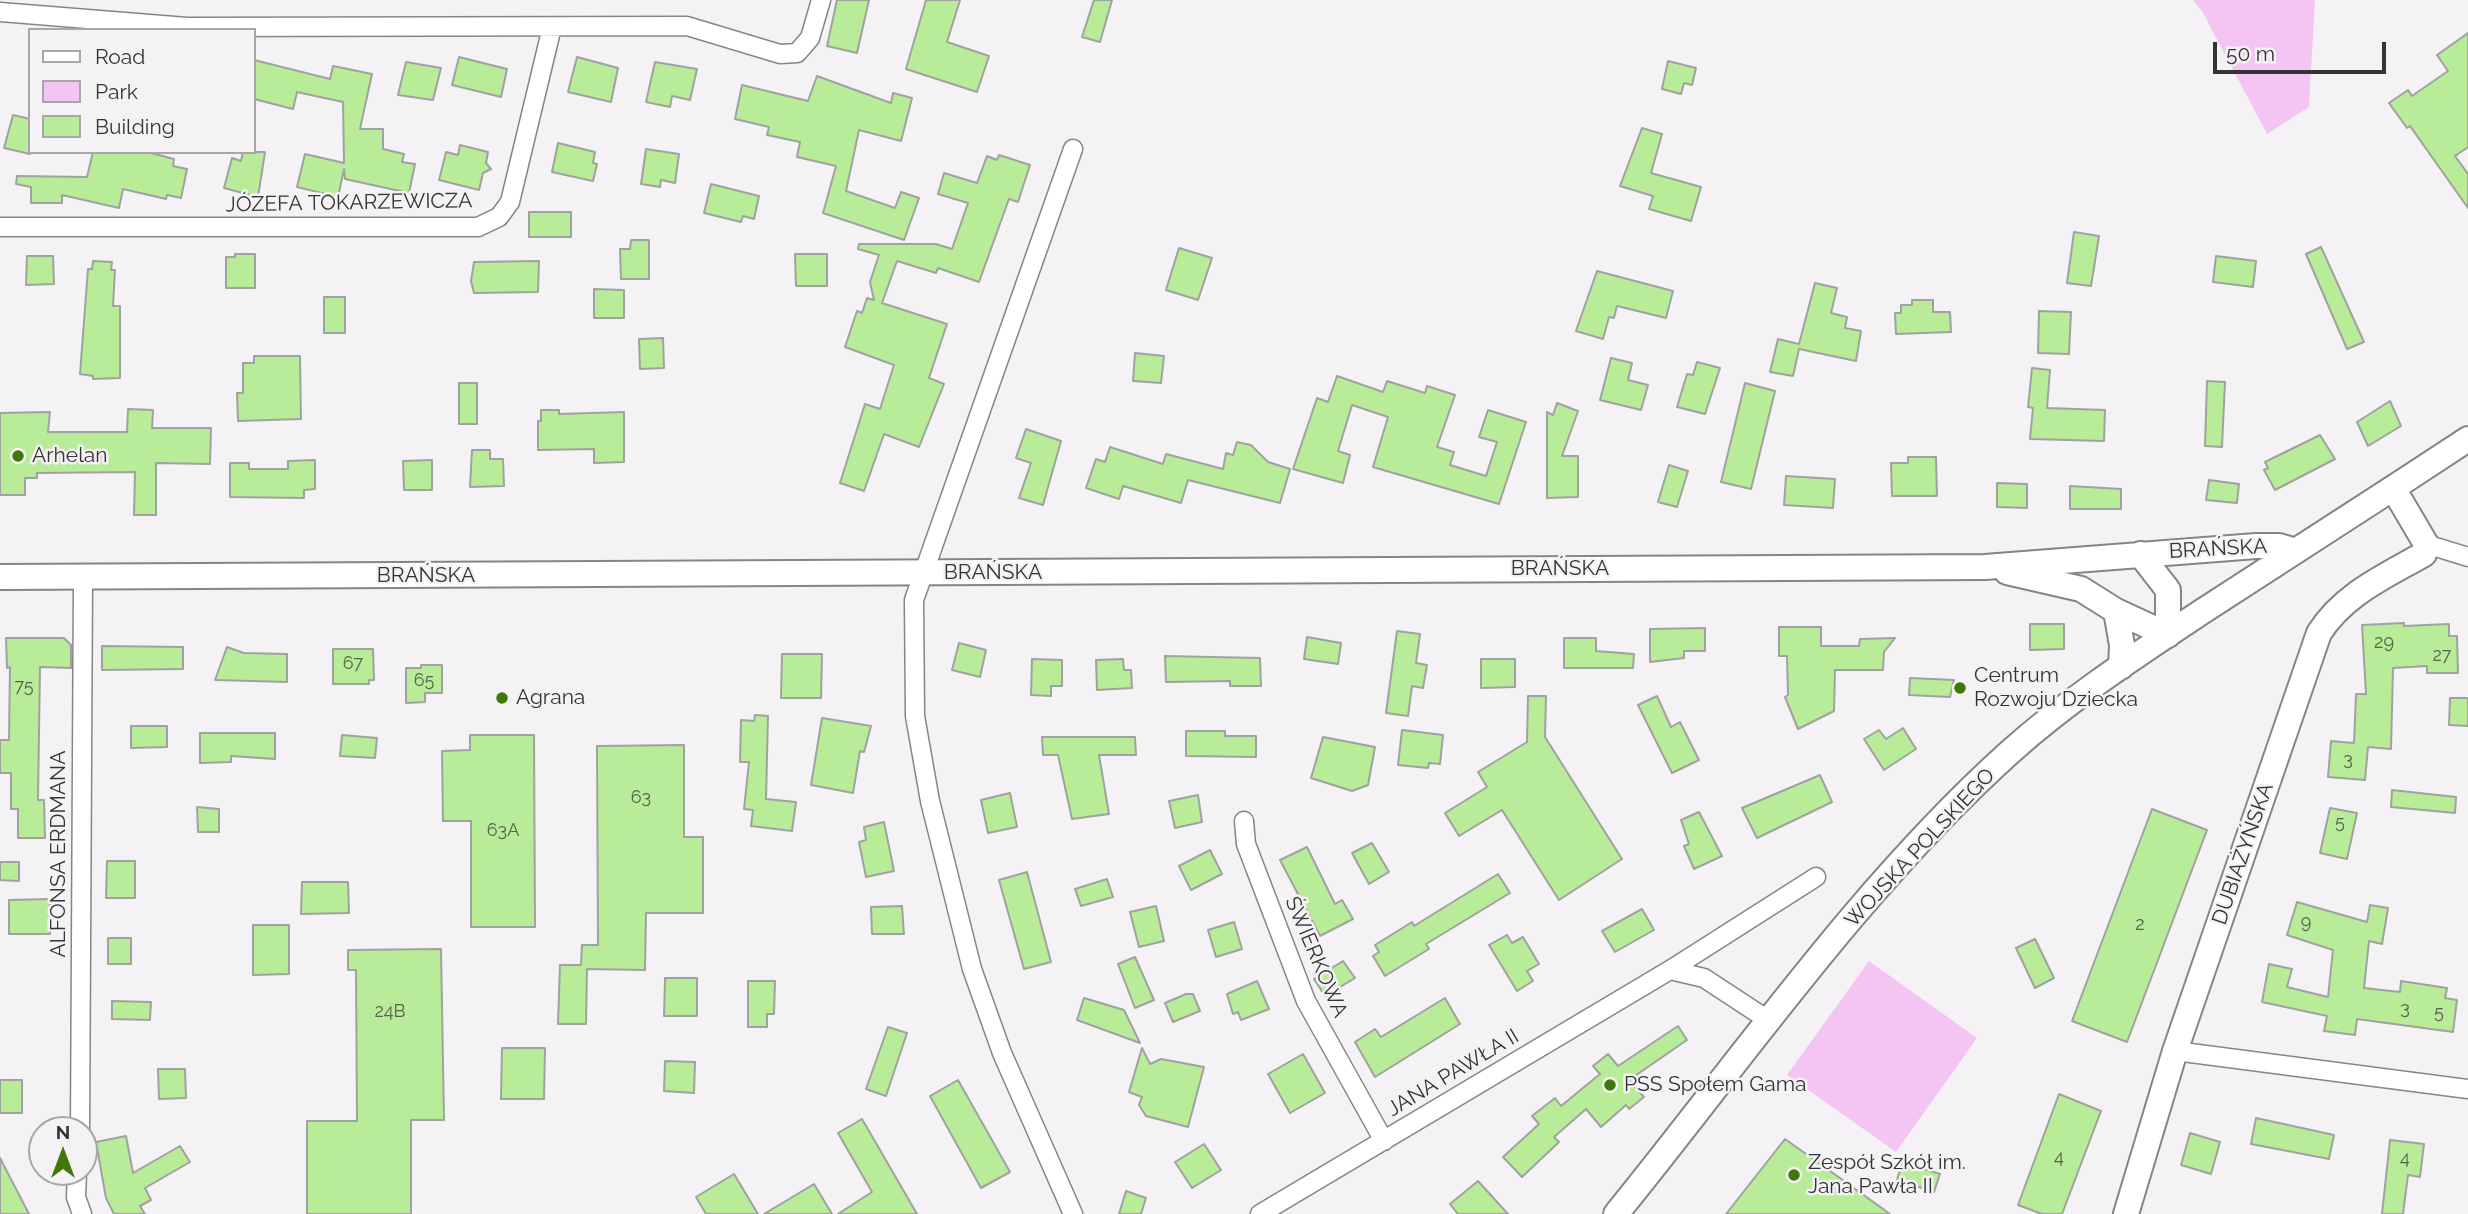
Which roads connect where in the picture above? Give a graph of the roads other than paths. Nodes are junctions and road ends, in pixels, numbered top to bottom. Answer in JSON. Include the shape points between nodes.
{"nodes":[{"id":1,"x":821,"y":0,"type":"edge"},
{"id":2,"x":0,"y":12,"type":"edge"},
{"id":3,"x":552,"y":27,"type":"junction"},
{"id":4,"x":1073,"y":149,"type":"dead end"},
{"id":5,"x":0,"y":227,"type":"edge"},
{"id":6,"x":2468,"y":439,"type":"edge"},
{"id":7,"x":2393,"y":488,"type":"junction"},
{"id":8,"x":2426,"y":544,"type":"junction"},
{"id":9,"x":2296,"y":551,"type":"junction"},
{"id":10,"x":2140,"y":554,"type":"junction"},
{"id":11,"x":2468,"y":556,"type":"edge"},
{"id":12,"x":1985,"y":567,"type":"junction"},
{"id":13,"x":923,"y":573,"type":"junction"},
{"id":14,"x":0,"y":577,"type":"edge"},
{"id":15,"x":83,"y":577,"type":"junction"},
{"id":16,"x":2116,"y":611,"type":"junction"},
{"id":17,"x":2168,"y":635,"type":"junction"},
{"id":18,"x":2121,"y":667,"type":"junction"},
{"id":19,"x":1244,"y":821,"type":"dead end"},
{"id":20,"x":1816,"y":877,"type":"dead end"},
{"id":21,"x":1670,"y":970,"type":"junction"},
{"id":22,"x":1768,"y":1020,"type":"junction"},
{"id":23,"x":2175,"y":1051,"type":"junction"},
{"id":24,"x":2468,"y":1089,"type":"edge"},
{"id":25,"x":80,"y":1116,"type":"edge"},
{"id":26,"x":1384,"y":1141,"type":"junction"},
{"id":27,"x":76,"y":1186,"type":"edge"},
{"id":28,"x":82,"y":1214,"type":"edge"},
{"id":29,"x":1073,"y":1214,"type":"edge"},
{"id":30,"x":1260,"y":1214,"type":"edge"},
{"id":31,"x":1616,"y":1214,"type":"edge"},
{"id":32,"x":2126,"y":1214,"type":"edge"}],
"edges":[{"from":1,"to":3,"type":"street","via":[[810,38],[797,52],[780,54],[687,26]]},
{"from":2,"to":3,"type":"street","via":[[187,27]]},
{"from":3,"to":5,"type":"street","name":"JÓZEFA TOKARZEWICZA","via":[[510,202],[499,217],[478,227]]},
{"from":4,"to":13,"type":"street"},
{"from":6,"to":7,"type":"street","name":"WOJSKA POLSKIEGO"},
{"from":7,"to":8,"type":"street"},
{"from":7,"to":9,"type":"street","name":"WOJSKA POLSKIEGO"},
{"from":8,"to":11,"type":"street"},
{"from":8,"to":23,"type":"street","name":"DUBIAŻYŃSKA","via":[[2424,554],[2348,597],[2319,633]]},
{"from":9,"to":10,"type":"street","name":"BRAŃSKA","via":[[2256,545]]},
{"from":9,"to":17,"type":"street","name":"WOJSKA POLSKIEGO"},
{"from":10,"to":12,"type":"street","name":"BRAŃSKA"},
{"from":10,"to":17,"type":"street","name":"BRAŃSKA","via":[[2168,590]]},
{"from":12,"to":13,"type":"street","name":"BRAŃSKA"},
{"from":12,"to":16,"type":"street","name":"BRAŃSKA","via":[[2081,589]]},
{"from":13,"to":15,"type":"street","name":"BRAŃSKA"},
{"from":13,"to":29,"type":"street","via":[[914,600],[915,716],[930,801],[972,969],[1002,1053]]},
{"from":14,"to":15,"type":"street","name":"BRAŃSKA"},
{"from":15,"to":25,"type":"street","name":"ALFONSA ERDMANA"},
{"from":16,"to":17,"type":"street","name":"BRAŃSKA"},
{"from":16,"to":18,"type":"street"},
{"from":17,"to":18,"type":"street","name":"WOJSKA POLSKIEGO"},
{"from":18,"to":22,"type":"street","name":"WOJSKA POLSKIEGO","via":[[2011,750],[1957,801]]},
{"from":19,"to":26,"type":"street","name":"ŚWIERKOWA","via":[[1246,844],[1306,1001]]},
{"from":20,"to":21,"type":"street","name":"JANA PAWŁA II"},
{"from":21,"to":22,"type":"street","via":[[1704,978]]},
{"from":21,"to":26,"type":"street","name":"JANA PAWŁA II"},
{"from":22,"to":31,"type":"street","name":"WOJSKA POLSKIEGO"},
{"from":23,"to":24,"type":"street"},
{"from":23,"to":32,"type":"street","name":"DUBIAŻYŃSKA"},
{"from":26,"to":30,"type":"street","name":"JANA PAWŁA II"},
{"from":27,"to":28,"type":"street"}]}
